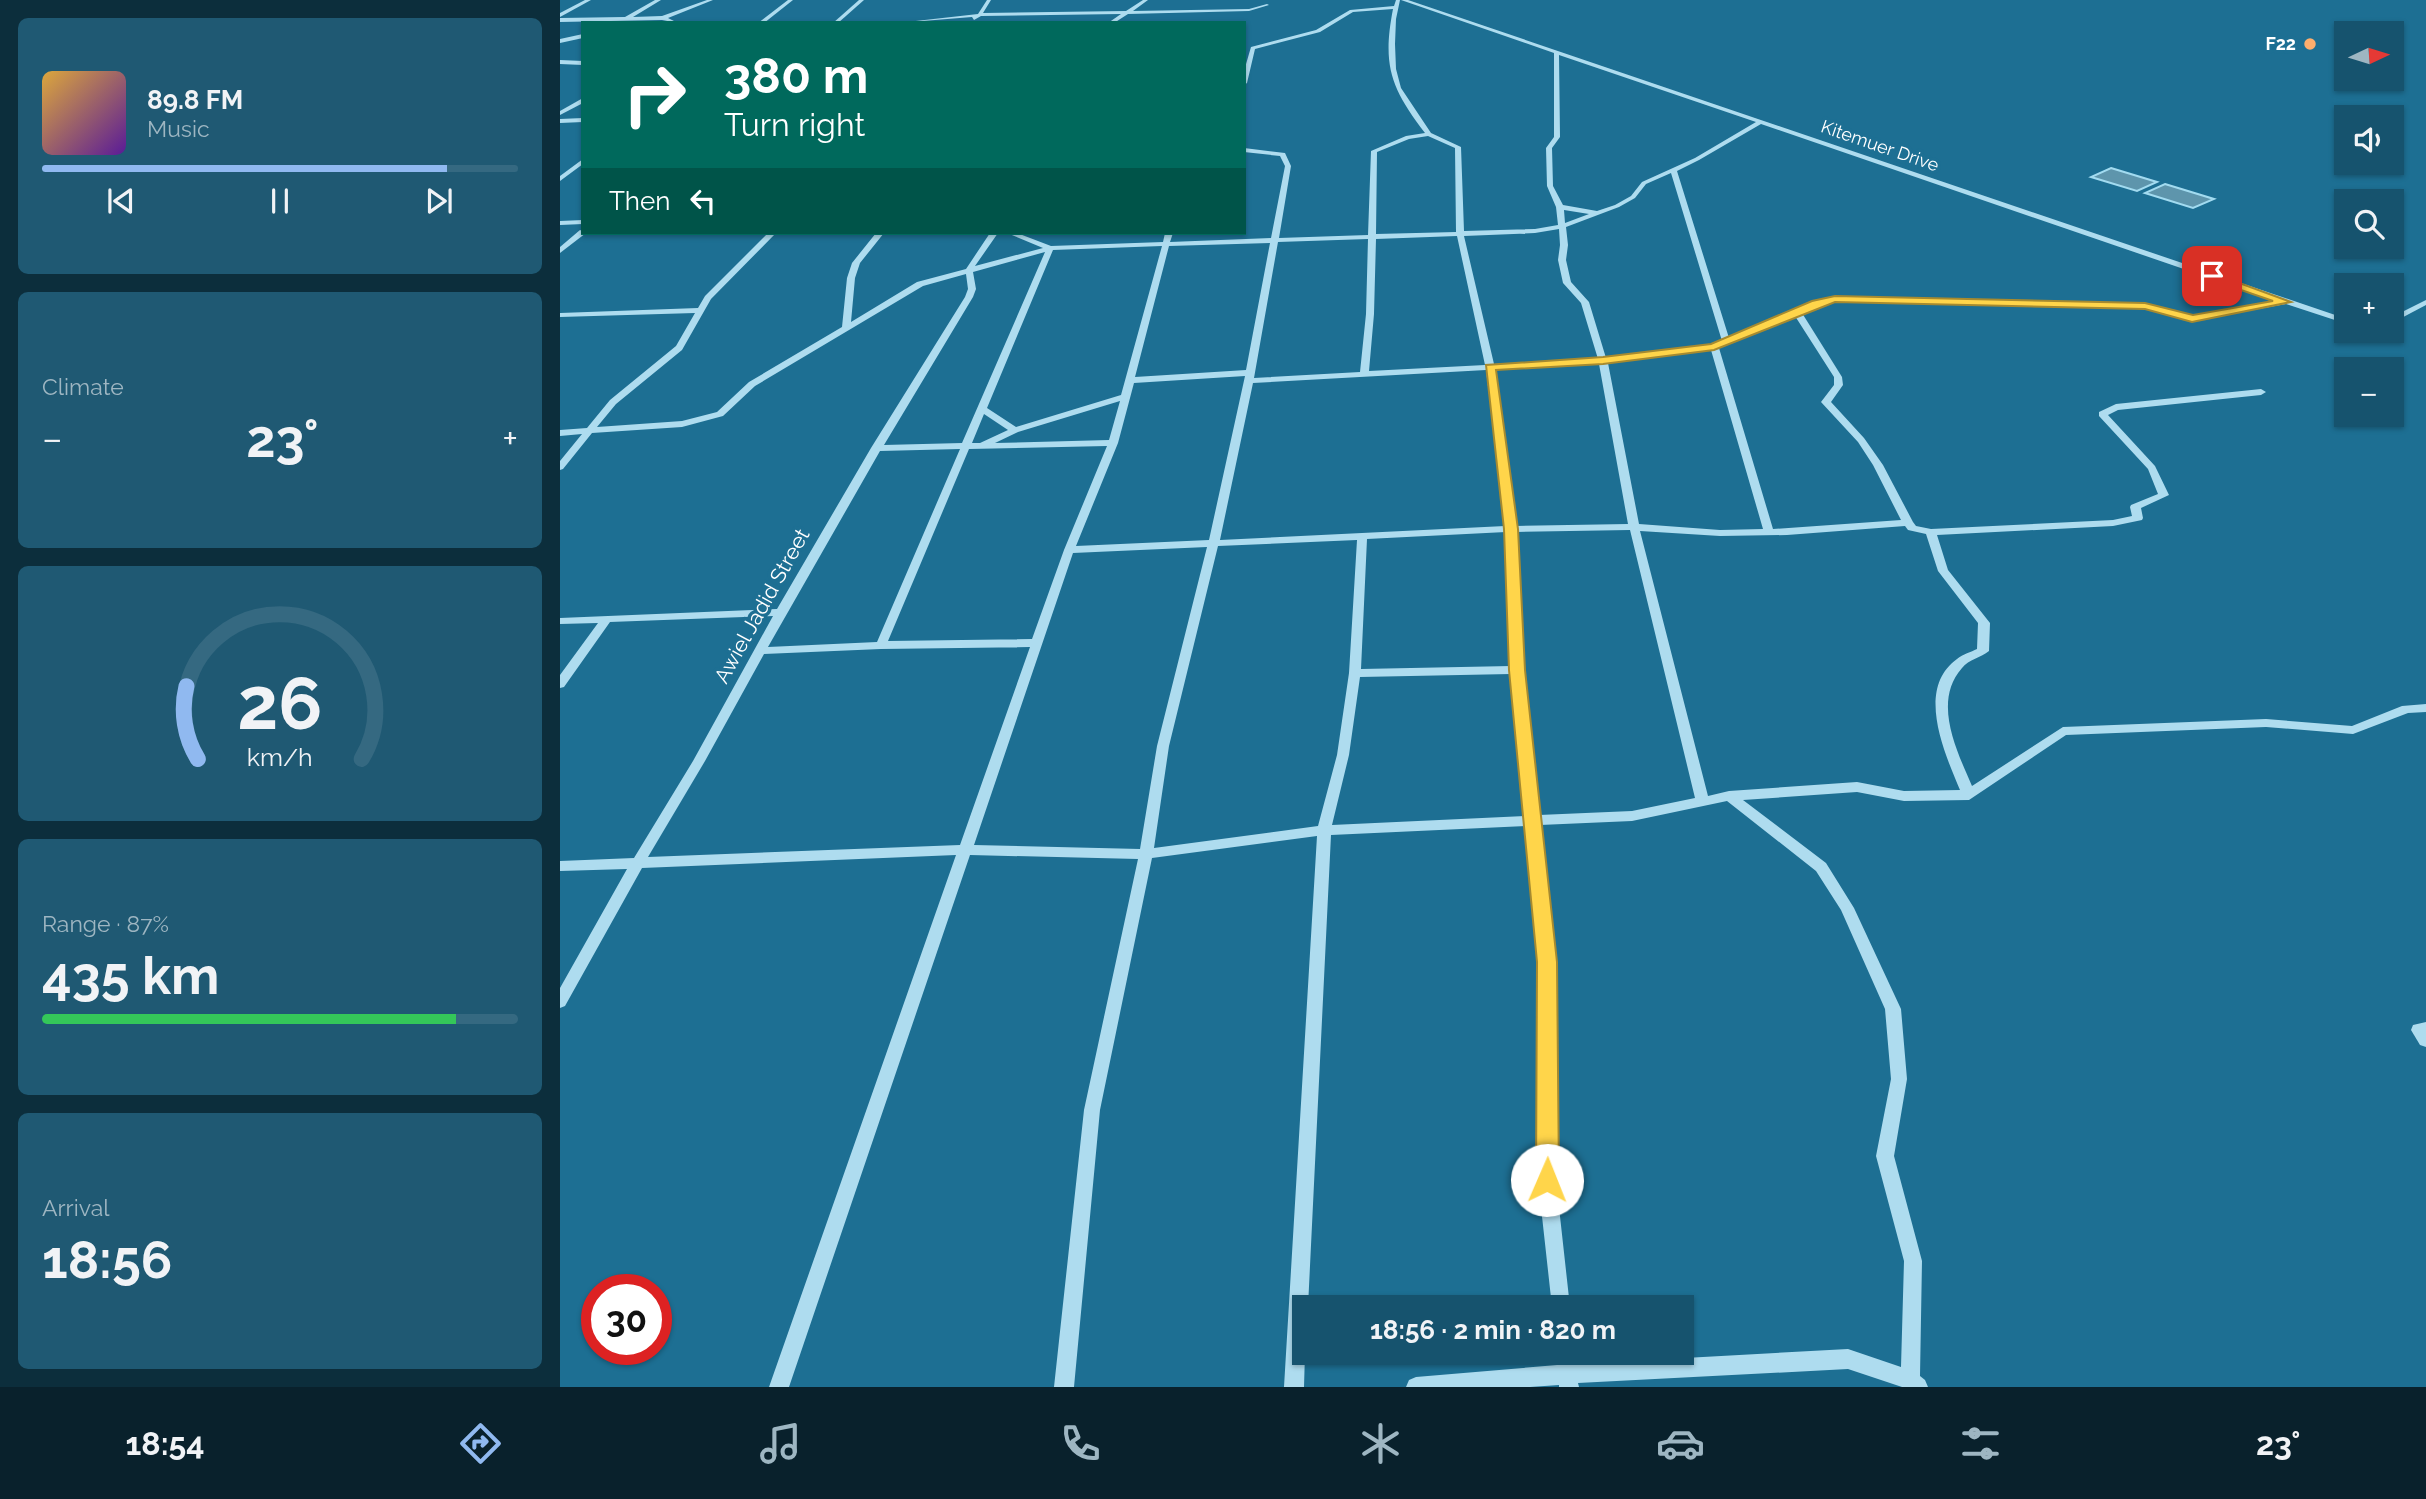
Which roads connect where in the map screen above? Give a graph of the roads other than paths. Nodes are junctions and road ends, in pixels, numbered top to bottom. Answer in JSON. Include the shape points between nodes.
{"nodes":[{"id":1,"x":589,"y":0,"type":"edge"},
{"id":2,"x":659,"y":0,"type":"edge"},
{"id":3,"x":704,"y":0,"type":"edge"},
{"id":4,"x":711,"y":0,"type":"edge"},
{"id":5,"x":791,"y":0,"type":"edge"},
{"id":6,"x":862,"y":0,"type":"edge"},
{"id":7,"x":989,"y":0,"type":"edge"},
{"id":8,"x":1146,"y":0,"type":"edge"},
{"id":9,"x":1254,"y":0,"type":"edge"},
{"id":10,"x":1399,"y":2,"type":"edge"},
{"id":11,"x":693,"y":9,"type":"junction"},
{"id":12,"x":1123,"y":12,"type":"junction"},
{"id":13,"x":1047,"y":14,"type":"junction"},
{"id":14,"x":560,"y":15,"type":"edge"},
{"id":15,"x":980,"y":15,"type":"junction"},
{"id":16,"x":690,"y":17,"type":"dead end"},
{"id":17,"x":663,"y":18,"type":"junction"},
{"id":18,"x":560,"y":20,"type":"edge"},
{"id":19,"x":622,"y":21,"type":"edge"},
{"id":20,"x":655,"y":21,"type":"edge"},
{"id":21,"x":671,"y":21,"type":"edge"},
{"id":22,"x":763,"y":21,"type":"edge"},
{"id":23,"x":837,"y":21,"type":"edge"},
{"id":24,"x":920,"y":21,"type":"edge"},
{"id":25,"x":970,"y":21,"type":"edge"},
{"id":26,"x":1042,"y":21,"type":"edge"},
{"id":27,"x":1112,"y":21,"type":"edge"},
{"id":28,"x":581,"y":36,"type":"edge"},
{"id":29,"x":560,"y":41,"type":"edge"},
{"id":30,"x":1253,"y":48,"type":"junction"},
{"id":31,"x":1246,"y":49,"type":"edge"},
{"id":32,"x":1556,"y":54,"type":"junction"},
{"id":33,"x":560,"y":62,"type":"edge"},
{"id":34,"x":581,"y":63,"type":"edge"},
{"id":35,"x":1246,"y":75,"type":"edge"},
{"id":36,"x":581,"y":101,"type":"edge"},
{"id":37,"x":560,"y":113,"type":"edge"},
{"id":38,"x":581,"y":120,"type":"edge"},
{"id":39,"x":560,"y":121,"type":"edge"},
{"id":40,"x":1761,"y":122,"type":"junction"},
{"id":41,"x":1429,"y":134,"type":"junction"},
{"id":42,"x":1246,"y":150,"type":"edge"},
{"id":43,"x":581,"y":163,"type":"edge"},
{"id":44,"x":1673,"y":170,"type":"junction"},
{"id":45,"x":560,"y":179,"type":"edge"},
{"id":46,"x":1560,"y":207,"type":"junction"},
{"id":47,"x":1602,"y":213,"type":"junction"},
{"id":48,"x":581,"y":222,"type":"edge"},
{"id":49,"x":560,"y":223,"type":"edge"},
{"id":50,"x":1563,"y":226,"type":"junction"},
{"id":51,"x":581,"y":234,"type":"edge"},
{"id":52,"x":1460,"y":234,"type":"junction"},
{"id":53,"x":770,"y":235,"type":"edge"},
{"id":54,"x":878,"y":235,"type":"edge"},
{"id":55,"x":993,"y":235,"type":"edge"},
{"id":56,"x":1016,"y":235,"type":"edge"},
{"id":57,"x":1168,"y":238,"type":"edge"},
{"id":58,"x":1371,"y":238,"type":"junction"},
{"id":59,"x":1272,"y":242,"type":"junction"},
{"id":60,"x":1049,"y":248,"type":"junction"},
{"id":61,"x":560,"y":251,"type":"edge"},
{"id":62,"x":969,"y":270,"type":"junction"},
{"id":63,"x":2285,"y":302,"type":"junction"},
{"id":64,"x":2426,"y":302,"type":"edge"},
{"id":65,"x":701,"y":310,"type":"junction"},
{"id":66,"x":1797,"y":312,"type":"junction"},
{"id":67,"x":2404,"y":314,"type":"edge"},
{"id":68,"x":560,"y":315,"type":"edge"},
{"id":69,"x":2334,"y":318,"type":"edge"},
{"id":70,"x":846,"y":328,"type":"junction"},
{"id":71,"x":1726,"y":341,"type":"junction"},
{"id":72,"x":1714,"y":347,"type":"junction"},
{"id":73,"x":1603,"y":360,"type":"junction"},
{"id":74,"x":1490,"y":367,"type":"junction"},
{"id":75,"x":1364,"y":373,"type":"junction"},
{"id":76,"x":1249,"y":377,"type":"junction"},
{"id":77,"x":1132,"y":380,"type":"junction"},
{"id":78,"x":2261,"y":392,"type":"dead end"},
{"id":79,"x":1127,"y":396,"type":"junction"},
{"id":80,"x":982,"y":409,"type":"junction"},
{"id":81,"x":1015,"y":430,"type":"junction"},
{"id":82,"x":586,"y":432,"type":"junction"},
{"id":83,"x":560,"y":433,"type":"edge"},
{"id":84,"x":1113,"y":443,"type":"junction"},
{"id":85,"x":966,"y":446,"type":"junction"},
{"id":86,"x":980,"y":446,"type":"junction"},
{"id":87,"x":876,"y":448,"type":"junction"},
{"id":88,"x":560,"y":467,"type":"edge"},
{"id":89,"x":1908,"y":523,"type":"junction"},
{"id":90,"x":1634,"y":527,"type":"junction"},
{"id":91,"x":1511,"y":529,"type":"junction"},
{"id":92,"x":1769,"y":532,"type":"junction"},
{"id":93,"x":1931,"y":532,"type":"junction"},
{"id":94,"x":1363,"y":537,"type":"junction"},
{"id":95,"x":1213,"y":543,"type":"junction"},
{"id":96,"x":1069,"y":550,"type":"junction"},
{"id":97,"x":781,"y":612,"type":"junction"},
{"id":98,"x":606,"y":620,"type":"junction"},
{"id":99,"x":560,"y":621,"type":"edge"},
{"id":100,"x":1038,"y":643,"type":"junction"},
{"id":101,"x":881,"y":645,"type":"junction"},
{"id":102,"x":760,"y":651,"type":"junction"},
{"id":103,"x":1517,"y":670,"type":"junction"},
{"id":104,"x":1355,"y":673,"type":"junction"},
{"id":105,"x":560,"y":684,"type":"edge"},
{"id":106,"x":2426,"y":708,"type":"edge"},
{"id":107,"x":1969,"y":795,"type":"junction"},
{"id":108,"x":1729,"y":796,"type":"junction"},
{"id":109,"x":1702,"y":800,"type":"junction"},
{"id":110,"x":1531,"y":820,"type":"junction"},
{"id":111,"x":1324,"y":830,"type":"junction"},
{"id":112,"x":964,"y":850,"type":"junction"},
{"id":113,"x":1146,"y":854,"type":"junction"},
{"id":114,"x":637,"y":864,"type":"junction"},
{"id":115,"x":560,"y":866,"type":"edge"},
{"id":116,"x":560,"y":1002,"type":"edge"},
{"id":117,"x":2426,"y":1029,"type":"edge"},
{"id":118,"x":2426,"y":1040,"type":"edge"},
{"id":119,"x":1560,"y":1295,"type":"edge"},
{"id":120,"x":1568,"y":1380,"type":"edge"},
{"id":121,"x":1914,"y":1384,"type":"edge"},
{"id":122,"x":779,"y":1387,"type":"edge"},
{"id":123,"x":1064,"y":1387,"type":"edge"},
{"id":124,"x":1294,"y":1387,"type":"edge"},
{"id":125,"x":1416,"y":1387,"type":"edge"}],
"edges":[{"from":1,"to":14,"type":"street"},
{"from":2,"to":19,"type":"street"},
{"from":3,"to":11,"type":"street"},
{"from":4,"to":11,"type":"street"},
{"from":5,"to":22,"type":"street"},
{"from":6,"to":23,"type":"street"},
{"from":7,"to":15,"type":"street"},
{"from":8,"to":12,"type":"street"},
{"from":9,"to":12,"type":"street","via":[[1267,5],[1249,10]]},
{"from":10,"to":30,"type":"street","via":[[1352,11],[1318,31]]},
{"from":10,"to":32,"type":"street","name":"Kitemuer Drive"},
{"from":10,"to":41,"type":"street","via":[[1392,30],[1396,85]]},
{"from":11,"to":16,"type":"street"},
{"from":11,"to":17,"type":"street"},
{"from":12,"to":13,"type":"street"},
{"from":12,"to":27,"type":"street"},
{"from":13,"to":15,"type":"street"},
{"from":13,"to":26,"type":"street"},
{"from":15,"to":24,"type":"street"},
{"from":15,"to":25,"type":"street"},
{"from":17,"to":19,"type":"street"},
{"from":17,"to":20,"type":"street"},
{"from":17,"to":21,"type":"street"},
{"from":18,"to":19,"type":"street"},
{"from":28,"to":29,"type":"street"},
{"from":30,"to":31,"type":"street"},
{"from":30,"to":35,"type":"street"},
{"from":32,"to":40,"type":"street","name":"Kitemuer Drive"},
{"from":32,"to":46,"type":"street","via":[[1558,137],[1549,148],[1550,186]]},
{"from":33,"to":34,"type":"street"},
{"from":36,"to":37,"type":"street"},
{"from":38,"to":39,"type":"street"},
{"from":40,"to":44,"type":"street"},
{"from":40,"to":63,"type":"street","name":"Kitemuer Drive"},
{"from":41,"to":52,"type":"street","via":[[1458,147]]},
{"from":41,"to":58,"type":"street","via":[[1374,150]]},
{"from":42,"to":59,"type":"street","via":[[1272,151],[1287,158]]},
{"from":43,"to":45,"type":"street"},
{"from":44,"to":47,"type":"street","via":[[1644,183],[1633,197]]},
{"from":44,"to":71,"type":"street"},
{"from":46,"to":47,"type":"street"},
{"from":46,"to":50,"type":"street"},
{"from":47,"to":50,"type":"street"},
{"from":48,"to":49,"type":"street"},
{"from":50,"to":52,"type":"street"},
{"from":50,"to":73,"type":"street","via":[[1567,282],[1586,302]]},
{"from":51,"to":61,"type":"street"},
{"from":52,"to":58,"type":"street"},
{"from":52,"to":74,"type":"street"},
{"from":53,"to":65,"type":"street"},
{"from":54,"to":70,"type":"street","via":[[856,263]]},
{"from":55,"to":62,"type":"street","name":"Awiel Jadid Street"},
{"from":56,"to":60,"type":"street"},
{"from":57,"to":59,"type":"street"},
{"from":57,"to":60,"type":"street"},
{"from":57,"to":77,"type":"street"},
{"from":58,"to":59,"type":"street"},
{"from":58,"to":75,"type":"street"},
{"from":59,"to":76,"type":"street"},
{"from":60,"to":62,"type":"street"},
{"from":60,"to":80,"type":"street"},
{"from":62,"to":70,"type":"street","via":[[920,284]]},
{"from":62,"to":87,"type":"street","name":"Awiel Jadid Street","via":[[969,297]]},
{"from":63,"to":66,"type":"street","via":[[2192,319],[2145,306],[1886,298],[1835,299]]},
{"from":63,"to":69,"type":"street","name":"Kitemuer Drive"},
{"from":64,"to":67,"type":"street"},
{"from":65,"to":68,"type":"street"},
{"from":65,"to":82,"type":"street","via":[[670,358],[650,369]]},
{"from":66,"to":71,"type":"street"},
{"from":66,"to":89,"type":"street","via":[[1838,377],[1839,384],[1826,402],[1878,465]]},
{"from":70,"to":82,"type":"street","via":[[752,384],[720,414],[682,424]]},
{"from":71,"to":72,"type":"street"},
{"from":72,"to":73,"type":"street"},
{"from":72,"to":92,"type":"street"},
{"from":73,"to":74,"type":"street"},
{"from":73,"to":90,"type":"street"},
{"from":74,"to":75,"type":"street"},
{"from":74,"to":91,"type":"street"},
{"from":75,"to":76,"type":"street"},
{"from":76,"to":77,"type":"street"},
{"from":76,"to":95,"type":"street"},
{"from":77,"to":79,"type":"street"},
{"from":78,"to":93,"type":"street","via":[[2116,407],[2102,414],[2152,468],[2164,495],[2135,507],[2138,518]]},
{"from":79,"to":81,"type":"street"},
{"from":79,"to":84,"type":"street"},
{"from":80,"to":81,"type":"street"},
{"from":80,"to":85,"type":"street"},
{"from":81,"to":86,"type":"street"},
{"from":82,"to":83,"type":"street"},
{"from":82,"to":88,"type":"street"},
{"from":84,"to":86,"type":"street"},
{"from":84,"to":96,"type":"street"},
{"from":85,"to":86,"type":"street"},
{"from":85,"to":87,"type":"street"},
{"from":85,"to":101,"type":"street"},
{"from":87,"to":97,"type":"street","name":"Awiel Jadid Street"},
{"from":89,"to":92,"type":"street"},
{"from":89,"to":93,"type":"street"},
{"from":90,"to":91,"type":"street"},
{"from":90,"to":92,"type":"street"},
{"from":90,"to":109,"type":"street"},
{"from":91,"to":94,"type":"street"},
{"from":91,"to":103,"type":"street"},
{"from":93,"to":107,"type":"street","via":[[1943,570],[1984,623],[1983,651],[1960,662],[1944,683],[1943,731]]},
{"from":94,"to":95,"type":"street"},
{"from":94,"to":104,"type":"street"},
{"from":95,"to":96,"type":"street"},
{"from":95,"to":113,"type":"street","via":[[1163,746]]},
{"from":96,"to":100,"type":"street"},
{"from":97,"to":98,"type":"street"},
{"from":97,"to":102,"type":"street","name":"Awiel Jadid Street"},
{"from":98,"to":99,"type":"street"},
{"from":98,"to":105,"type":"street"},
{"from":100,"to":101,"type":"street"},
{"from":100,"to":112,"type":"street"},
{"from":101,"to":102,"type":"street"},
{"from":102,"to":114,"type":"street","name":"Awiel Jadid Street"},
{"from":103,"to":104,"type":"street"},
{"from":103,"to":110,"type":"street"},
{"from":104,"to":111,"type":"street","via":[[1343,755]]},
{"from":106,"to":107,"type":"street","via":[[2406,709],[2353,730],[2266,723],[2063,731]]},
{"from":107,"to":108,"type":"street","via":[[1904,796],[1857,787]]},
{"from":108,"to":109,"type":"street"},
{"from":108,"to":121,"type":"street","via":[[1821,867],[1847,908],[1893,1009],[1899,1079],[1885,1156],[1913,1261]]},
{"from":109,"to":110,"type":"street","via":[[1632,816]]},
{"from":110,"to":111,"type":"street"},
{"from":110,"to":119,"type":"street","via":[[1547,962],[1547,1180]]},
{"from":111,"to":113,"type":"street"},
{"from":111,"to":124,"type":"street"},
{"from":112,"to":113,"type":"street"},
{"from":112,"to":114,"type":"street"},
{"from":112,"to":122,"type":"street"},
{"from":113,"to":123,"type":"street","via":[[1092,1110]]},
{"from":114,"to":115,"type":"street"},
{"from":114,"to":116,"type":"street","name":"Awiel Jadid Street"},
{"from":117,"to":118,"type":"street","via":[[2419,1030]]},
{"from":120,"to":121,"type":"street","via":[[1848,1359]]},
{"from":120,"to":125,"type":"street"}]}
